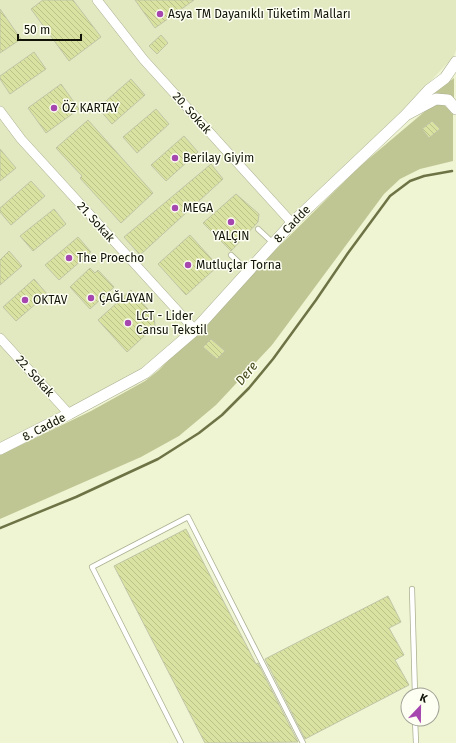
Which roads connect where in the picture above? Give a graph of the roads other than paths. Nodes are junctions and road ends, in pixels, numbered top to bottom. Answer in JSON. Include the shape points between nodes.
{"nodes":[{"id":1,"x":97,"y":0,"type":"edge"},
{"id":2,"x":456,"y":62,"type":"edge"},
{"id":3,"x":456,"y":109,"type":"edge"},
{"id":4,"x":0,"y":111,"type":"edge"},
{"id":5,"x":406,"y":115,"type":"junction"},
{"id":6,"x":292,"y":223,"type":"junction"},
{"id":7,"x":258,"y":229,"type":"dead end"},
{"id":8,"x":273,"y":243,"type":"junction"},
{"id":9,"x":231,"y":255,"type":"dead end"},
{"id":10,"x":248,"y":271,"type":"junction"},
{"id":11,"x":195,"y":330,"type":"junction"},
{"id":12,"x":0,"y":338,"type":"edge"},
{"id":13,"x":69,"y":414,"type":"junction"},
{"id":14,"x":0,"y":449,"type":"edge"},
{"id":15,"x":412,"y":589,"type":"dead end"},
{"id":16,"x":415,"y":687,"type":"edge"},
{"id":17,"x":415,"y":727,"type":"edge"},
{"id":18,"x":181,"y":743,"type":"edge"},
{"id":19,"x":303,"y":743,"type":"edge"},
{"id":20,"x":416,"y":743,"type":"edge"}],
"edges":[{"from":1,"to":6,"type":"street","name":"20. Sokak","via":[[144,60]]},
{"from":2,"to":5,"type":"street","name":"8. Cadde","via":[[446,78],[430,90]]},
{"from":3,"to":5,"type":"street","name":"8. Cadde","via":[[448,100],[436,99]]},
{"from":4,"to":11,"type":"street","name":"21. Sokak","via":[[21,140]]},
{"from":5,"to":6,"type":"street","name":"8. Cadde"},
{"from":6,"to":8,"type":"street","name":"8. Cadde"},
{"from":7,"to":8,"type":"lane"},
{"from":8,"to":10,"type":"street","name":"8. Cadde"},
{"from":9,"to":10,"type":"lane"},
{"from":10,"to":11,"type":"street","name":"8. Cadde"},
{"from":11,"to":13,"type":"street","name":"8. Cadde","via":[[145,373]]},
{"from":12,"to":13,"type":"street","name":"22. Sokak"},
{"from":13,"to":14,"type":"street","name":"8. Cadde"},
{"from":15,"to":16,"type":"lane"},
{"from":17,"to":20,"type":"lane"},
{"from":18,"to":19,"type":"lane","via":[[92,567],[188,517]]}]}
